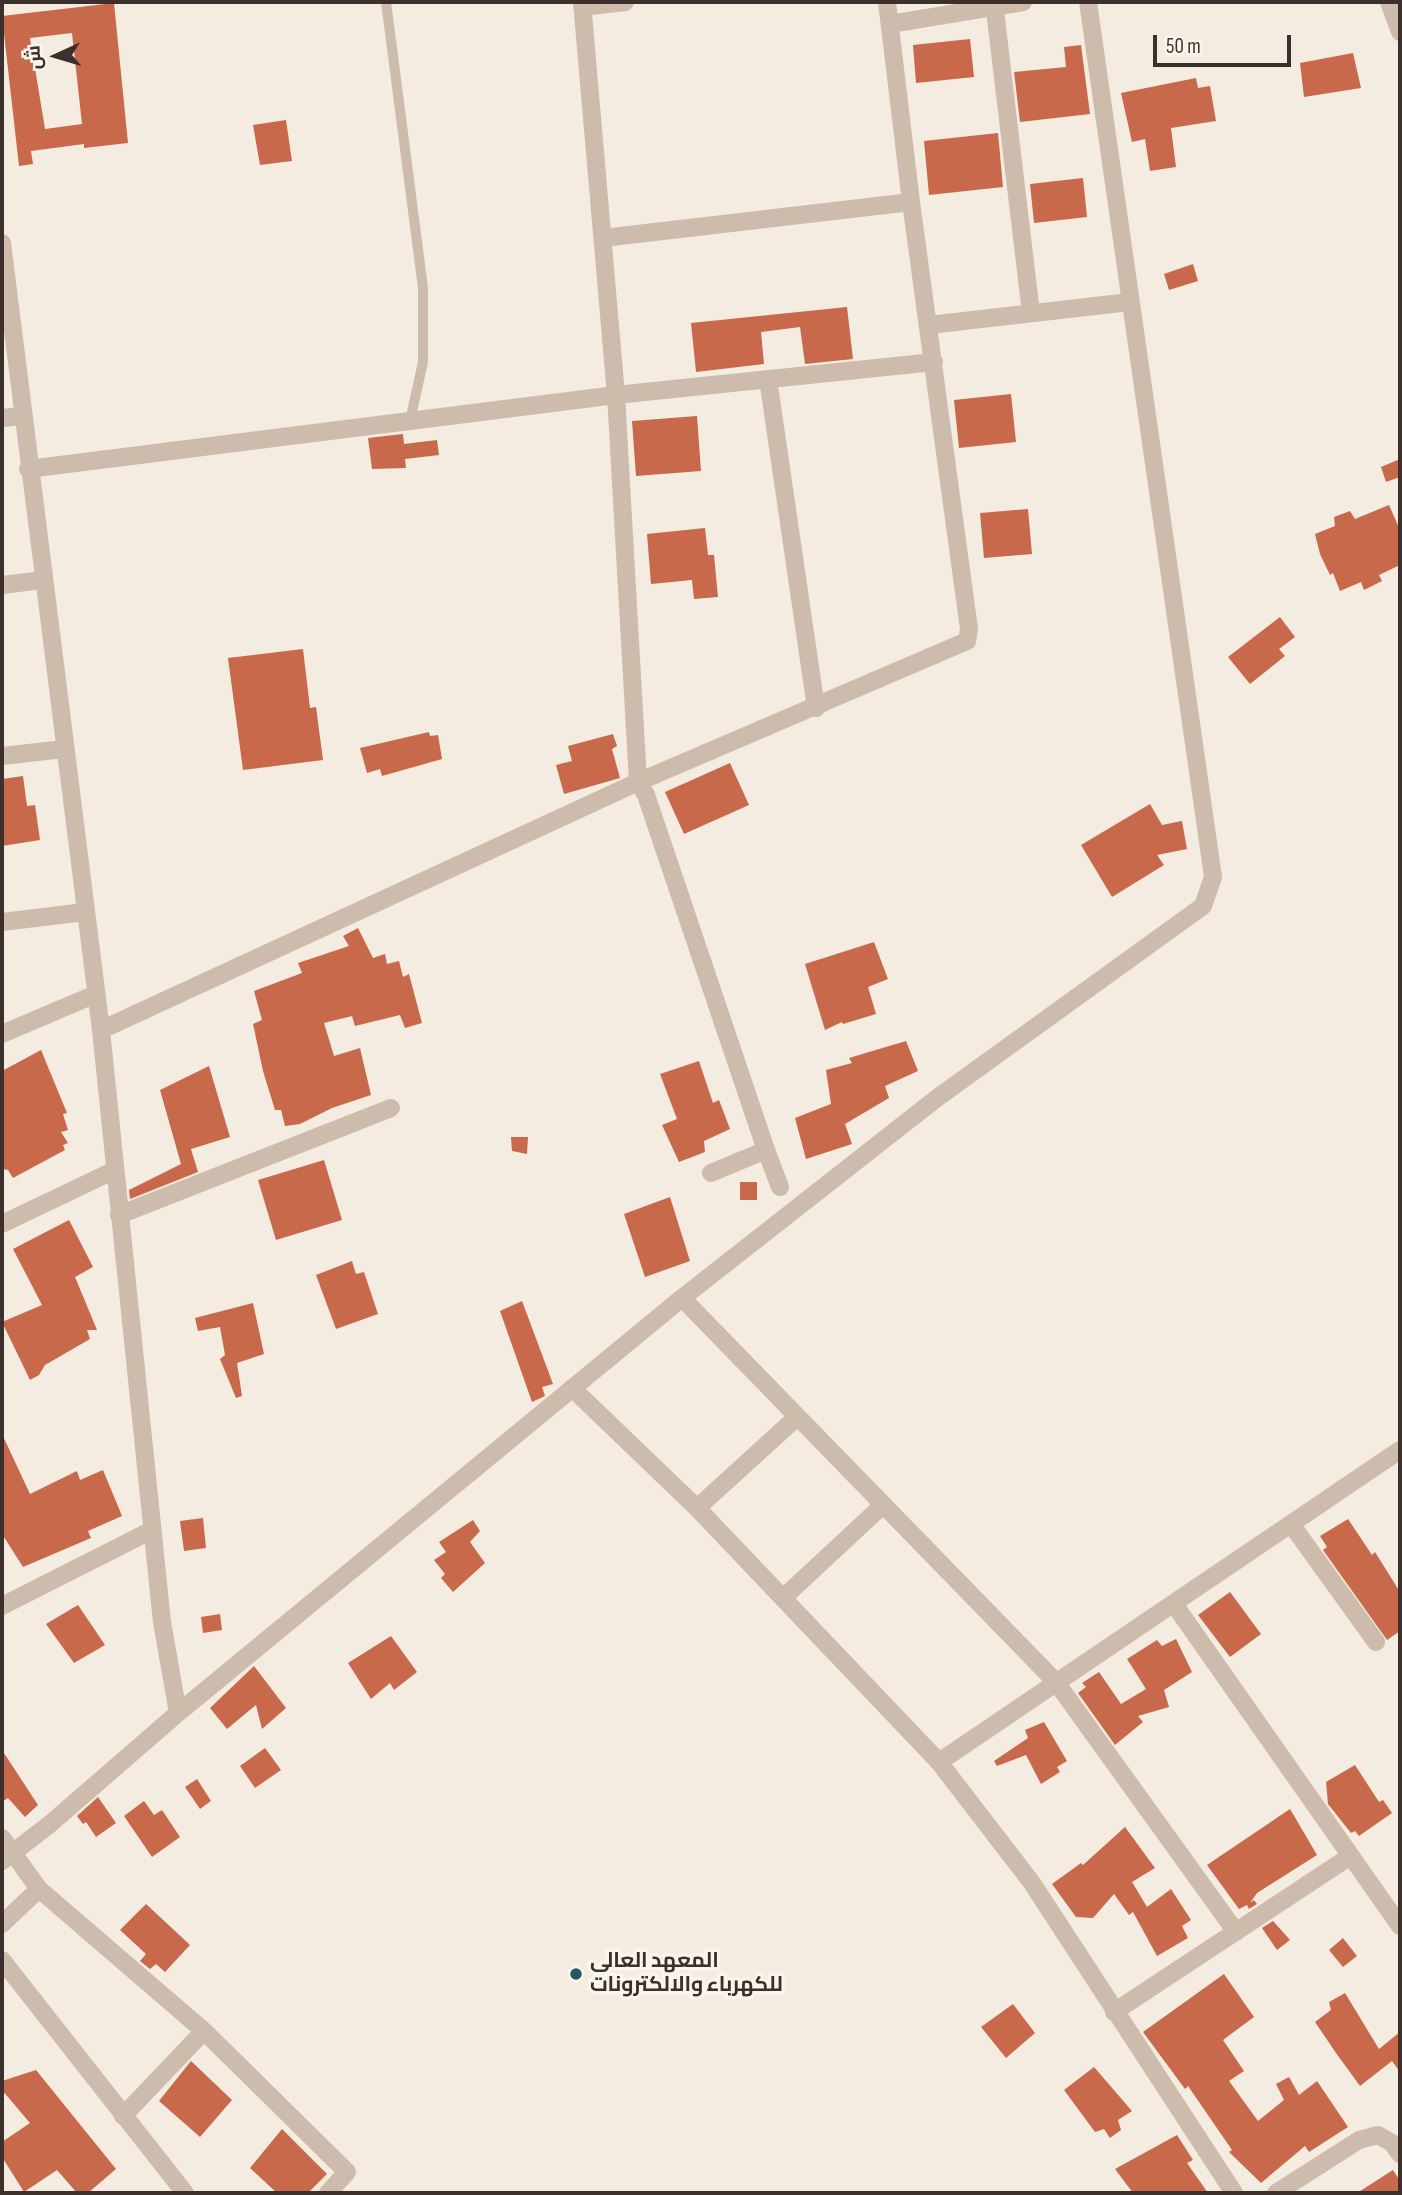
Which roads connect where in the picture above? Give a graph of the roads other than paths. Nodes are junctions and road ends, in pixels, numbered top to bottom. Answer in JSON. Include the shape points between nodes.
{"nodes":[{"id":1,"x":386,"y":2,"type":"edge"},
{"id":2,"x":625,"y":2,"type":"edge"},
{"id":3,"x":887,"y":2,"type":"edge"},
{"id":4,"x":1023,"y":2,"type":"edge"},
{"id":5,"x":1088,"y":2,"type":"edge"},
{"id":6,"x":1389,"y":2,"type":"edge"},
{"id":7,"x":582,"y":4,"type":"edge"},
{"id":8,"x":994,"y":4,"type":"edge"},
{"id":9,"x":890,"y":24,"type":"junction"},
{"id":10,"x":1400,"y":32,"type":"edge"},
{"id":11,"x":911,"y":202,"type":"junction"},
{"id":12,"x":603,"y":238,"type":"junction"},
{"id":13,"x":2,"y":243,"type":"edge"},
{"id":14,"x":2,"y":248,"type":"edge"},
{"id":15,"x":1130,"y":302,"type":"junction"},
{"id":16,"x":1031,"y":313,"type":"junction"},
{"id":17,"x":929,"y":325,"type":"junction"},
{"id":18,"x":934,"y":362,"type":"junction"},
{"id":19,"x":768,"y":379,"type":"junction"},
{"id":20,"x":616,"y":395,"type":"junction"},
{"id":21,"x":22,"y":416,"type":"junction"},
{"id":22,"x":2,"y":418,"type":"edge"},
{"id":23,"x":411,"y":421,"type":"junction"},
{"id":24,"x":28,"y":469,"type":"junction"},
{"id":25,"x":43,"y":580,"type":"junction"},
{"id":26,"x":2,"y":585,"type":"edge"},
{"id":27,"x":816,"y":708,"type":"junction"},
{"id":28,"x":64,"y":749,"type":"junction"},
{"id":29,"x":2,"y":756,"type":"edge"},
{"id":30,"x":638,"y":782,"type":"junction"},
{"id":31,"x":85,"y":912,"type":"junction"},
{"id":32,"x":2,"y":922,"type":"edge"},
{"id":33,"x":96,"y":994,"type":"junction"},
{"id":34,"x":100,"y":1030,"type":"junction"},
{"id":35,"x":2,"y":1034,"type":"edge"},
{"id":36,"x":391,"y":1108,"type":"dead end"},
{"id":37,"x":766,"y":1150,"type":"junction"},
{"id":38,"x":115,"y":1170,"type":"junction"},
{"id":39,"x":711,"y":1173,"type":"dead end"},
{"id":40,"x":780,"y":1187,"type":"dead end"},
{"id":41,"x":119,"y":1215,"type":"junction"},
{"id":42,"x":2,"y":1224,"type":"edge"},
{"id":43,"x":682,"y":1298,"type":"junction"},
{"id":44,"x":572,"y":1388,"type":"junction"},
{"id":45,"x":797,"y":1417,"type":"junction"},
{"id":46,"x":1400,"y":1450,"type":"edge"},
{"id":47,"x":883,"y":1505,"type":"junction"},
{"id":48,"x":697,"y":1508,"type":"junction"},
{"id":49,"x":1290,"y":1524,"type":"junction"},
{"id":50,"x":152,"y":1530,"type":"junction"},
{"id":51,"x":783,"y":1598,"type":"junction"},
{"id":52,"x":1174,"y":1604,"type":"junction"},
{"id":53,"x":2,"y":1606,"type":"edge"},
{"id":54,"x":1376,"y":1642,"type":"dead end"},
{"id":55,"x":1056,"y":1682,"type":"junction"},
{"id":56,"x":178,"y":1713,"type":"junction"},
{"id":57,"x":939,"y":1762,"type":"junction"},
{"id":58,"x":5,"y":1851,"type":"edge"},
{"id":59,"x":1349,"y":1857,"type":"junction"},
{"id":60,"x":39,"y":1889,"type":"junction"},
{"id":61,"x":2,"y":1924,"type":"edge"},
{"id":62,"x":1400,"y":1926,"type":"edge"},
{"id":63,"x":1236,"y":1932,"type":"junction"},
{"id":64,"x":2,"y":1961,"type":"edge"},
{"id":65,"x":1114,"y":2011,"type":"junction"},
{"id":66,"x":204,"y":2031,"type":"junction"},
{"id":67,"x":123,"y":2116,"type":"junction"},
{"id":68,"x":1400,"y":2154,"type":"edge"},
{"id":69,"x":185,"y":2193,"type":"edge"},
{"id":70,"x":328,"y":2193,"type":"edge"},
{"id":71,"x":1234,"y":2193,"type":"edge"},
{"id":72,"x":1276,"y":2193,"type":"edge"}],
"edges":[{"from":1,"to":23,"type":"lane","via":[[423,289],[423,362]]},
{"from":2,"to":7,"type":"street"},
{"from":3,"to":9,"type":"street"},
{"from":4,"to":8,"type":"street"},
{"from":5,"to":15,"type":"street"},
{"from":6,"to":10,"type":"street"},
{"from":7,"to":12,"type":"street"},
{"from":8,"to":9,"type":"street"},
{"from":8,"to":16,"type":"street"},
{"from":9,"to":11,"type":"street"},
{"from":11,"to":12,"type":"street"},
{"from":11,"to":17,"type":"street"},
{"from":12,"to":20,"type":"street"},
{"from":13,"to":14,"type":"street"},
{"from":14,"to":21,"type":"street"},
{"from":15,"to":16,"type":"street"},
{"from":15,"to":43,"type":"street","via":[[1213,877],[1203,906],[937,1098]]},
{"from":16,"to":17,"type":"street"},
{"from":17,"to":18,"type":"street"},
{"from":18,"to":19,"type":"street"},
{"from":18,"to":27,"type":"street","via":[[967,641]]},
{"from":19,"to":20,"type":"street"},
{"from":19,"to":27,"type":"street"},
{"from":20,"to":23,"type":"street"},
{"from":20,"to":30,"type":"street"},
{"from":21,"to":22,"type":"street"},
{"from":21,"to":24,"type":"street"},
{"from":23,"to":24,"type":"street"},
{"from":24,"to":25,"type":"street"},
{"from":25,"to":26,"type":"street"},
{"from":25,"to":28,"type":"street"},
{"from":27,"to":30,"type":"street"},
{"from":28,"to":29,"type":"street"},
{"from":28,"to":31,"type":"street"},
{"from":30,"to":34,"type":"street"},
{"from":30,"to":37,"type":"street"},
{"from":31,"to":32,"type":"street"},
{"from":31,"to":33,"type":"street"},
{"from":33,"to":34,"type":"street"},
{"from":33,"to":35,"type":"street"},
{"from":34,"to":38,"type":"street"},
{"from":36,"to":41,"type":"street"},
{"from":37,"to":39,"type":"street"},
{"from":37,"to":40,"type":"street"},
{"from":38,"to":41,"type":"street"},
{"from":38,"to":42,"type":"street"},
{"from":41,"to":50,"type":"street"},
{"from":43,"to":44,"type":"street"},
{"from":43,"to":45,"type":"street"},
{"from":44,"to":48,"type":"street"},
{"from":44,"to":56,"type":"street"},
{"from":45,"to":47,"type":"street"},
{"from":45,"to":48,"type":"street"},
{"from":46,"to":49,"type":"street"},
{"from":47,"to":51,"type":"street"},
{"from":47,"to":55,"type":"street"},
{"from":48,"to":51,"type":"street"},
{"from":49,"to":52,"type":"street"},
{"from":49,"to":54,"type":"street"},
{"from":50,"to":53,"type":"street"},
{"from":50,"to":56,"type":"street"},
{"from":51,"to":57,"type":"street"},
{"from":52,"to":55,"type":"street"},
{"from":52,"to":59,"type":"street"},
{"from":55,"to":57,"type":"street"},
{"from":55,"to":63,"type":"street"},
{"from":56,"to":58,"type":"street","via":[[50,1825]]},
{"from":57,"to":65,"type":"street","via":[[1032,1883]]},
{"from":58,"to":60,"type":"street"},
{"from":59,"to":62,"type":"street"},
{"from":59,"to":63,"type":"street"},
{"from":60,"to":61,"type":"street"},
{"from":60,"to":66,"type":"street"},
{"from":63,"to":65,"type":"street"},
{"from":64,"to":67,"type":"street"},
{"from":65,"to":71,"type":"street"},
{"from":66,"to":67,"type":"street"},
{"from":66,"to":70,"type":"street","via":[[347,2172]]},
{"from":67,"to":69,"type":"street"},
{"from":68,"to":72,"type":"street","via":[[1378,2135],[1359,2140]]}]}
